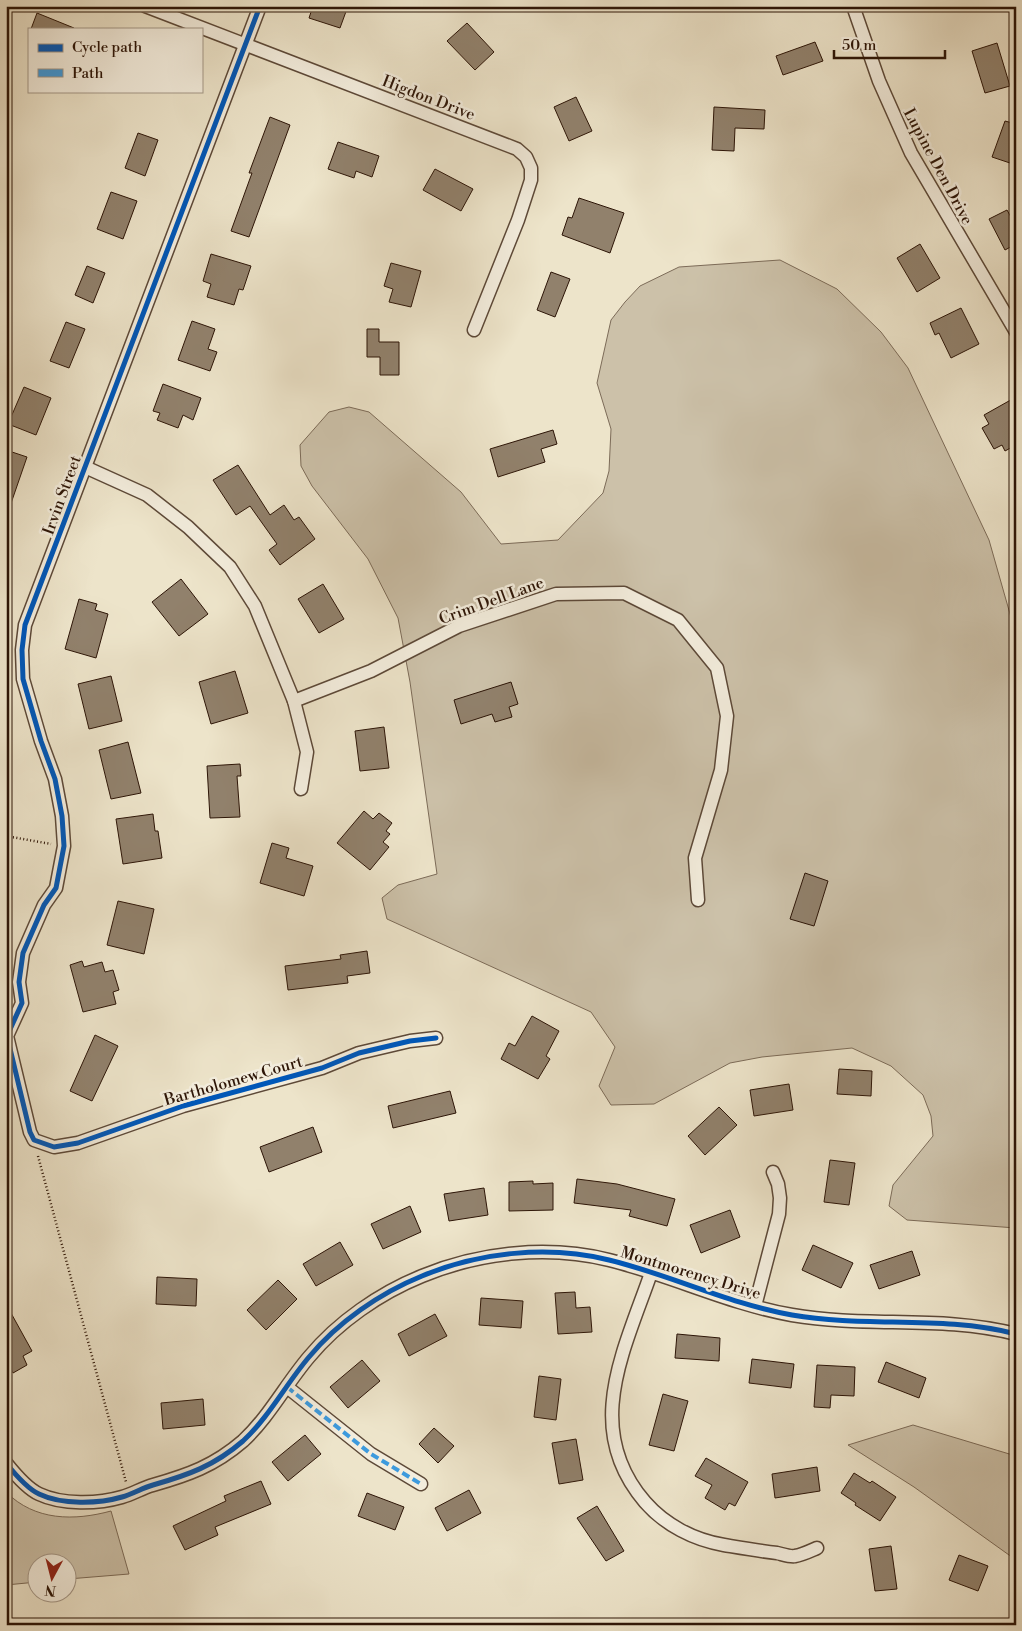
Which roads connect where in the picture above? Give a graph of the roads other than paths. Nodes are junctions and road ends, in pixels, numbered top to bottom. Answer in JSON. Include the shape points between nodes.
{"nodes":[{"id":1,"x":145,"y":6,"type":"edge"},
{"id":2,"x":260,"y":6,"type":"edge"},
{"id":3,"x":852,"y":6,"type":"edge"},
{"id":4,"x":246,"y":44,"type":"junction"},
{"id":5,"x":474,"y":330,"type":"dead end"},
{"id":6,"x":1016,"y":332,"type":"edge"},
{"id":7,"x":85,"y":467,"type":"junction"},
{"id":8,"x":294,"y":701,"type":"junction"},
{"id":9,"x":301,"y":789,"type":"dead end"},
{"id":10,"x":698,"y":900,"type":"dead end"},
{"id":11,"x":436,"y":1038,"type":"dead end"},
{"id":12,"x":34,"y":1140,"type":"joint"},
{"id":13,"x":773,"y":1172,"type":"dead end"},
{"id":14,"x":651,"y":1273,"type":"junction"},
{"id":15,"x":755,"y":1306,"type":"junction"},
{"id":16,"x":1016,"y":1334,"type":"edge"},
{"id":17,"x":287,"y":1387,"type":"junction"},
{"id":18,"x":6,"y":1463,"type":"edge"},
{"id":19,"x":421,"y":1484,"type":"dead end"},
{"id":20,"x":817,"y":1548,"type":"dead end"}],
"edges":[{"from":1,"to":4,"type":"street","name":"Higdon Drive"},
{"from":2,"to":4,"type":"street","name":"Irvin Street"},
{"from":3,"to":6,"type":"street","name":"Lupine Den Drive","via":[[879,81],[911,153]]},
{"from":4,"to":5,"type":"street","name":"Higdon Drive","via":[[517,149],[526,157],[531,168],[531,180]]},
{"from":4,"to":7,"type":"street","name":"Irvin Street"},
{"from":7,"to":8,"type":"street","via":[[146,495],[188,527],[230,567],[255,606]]},
{"from":7,"to":12,"type":"street","name":"Irvin Street","via":[[25,625],[22,650],[23,679],[40,741],[55,779],[64,846],[56,888],[44,905],[23,954],[19,982],[22,1003],[7,1036]]},
{"from":8,"to":9,"type":"street","via":[[307,752]]},
{"from":8,"to":10,"type":"street","name":"Crim Dell Lane","via":[[371,671],[459,626],[556,594],[624,593],[678,620],[717,668],[727,716],[721,770],[695,858]]},
{"from":11,"to":12,"type":"street","name":"Bartholomew Court","via":[[359,1053],[322,1068],[184,1106],[78,1143],[54,1147]]},
{"from":13,"to":15,"type":"street","via":[[780,1198],[779,1214]]},
{"from":14,"to":15,"type":"street","name":"Montmorency Drive"},
{"from":14,"to":17,"type":"street","name":"Montmorency Drive","via":[[610,1260],[547,1252],[481,1258],[448,1266],[390,1291],[352,1316],[315,1350]]},
{"from":14,"to":20,"type":"street","via":[[615,1378],[611,1406],[615,1446],[636,1491],[671,1524],[697,1538],[795,1556]]},
{"from":15,"to":16,"type":"street","name":"Montmorency Drive","via":[[832,1320],[965,1325]]},
{"from":17,"to":18,"type":"street","name":"Montmorency Drive","via":[[261,1422],[223,1456],[200,1470],[129,1495],[92,1503],[38,1494]]},
{"from":17,"to":19,"type":"street","via":[[371,1454]]}]}
